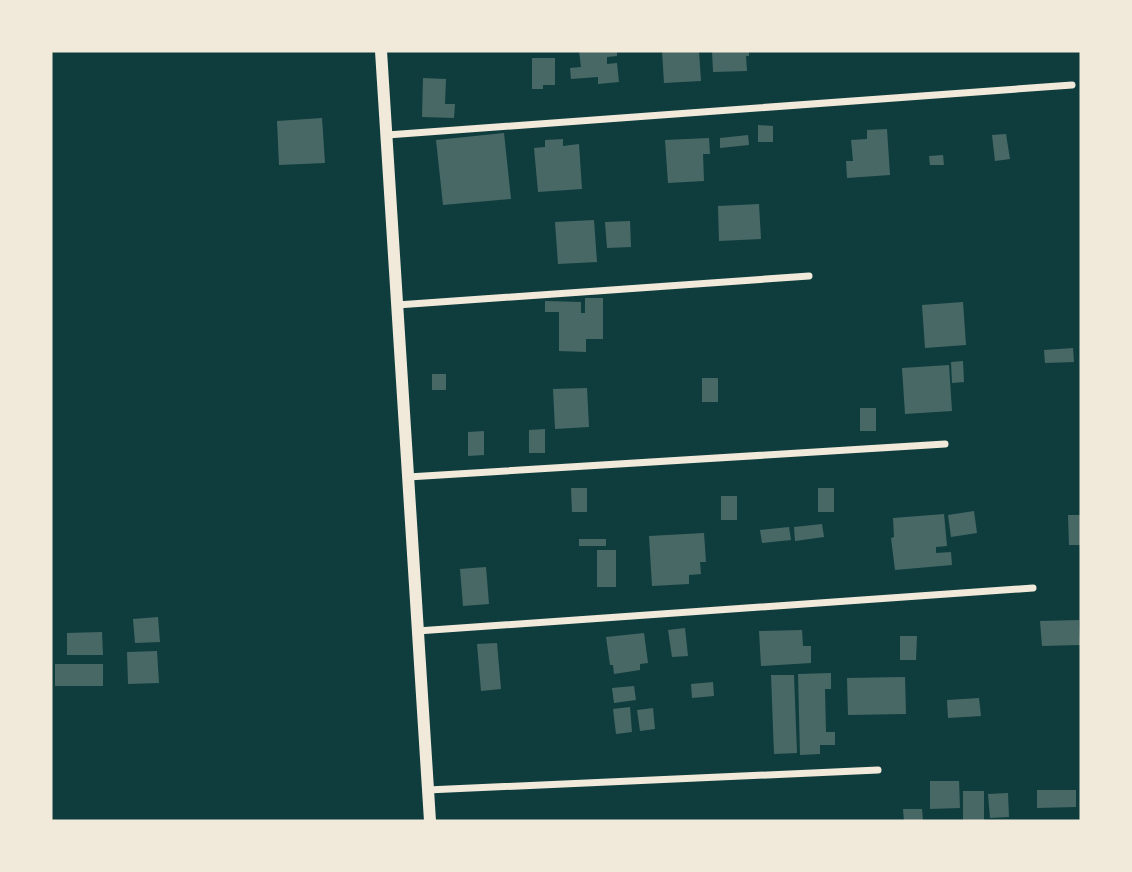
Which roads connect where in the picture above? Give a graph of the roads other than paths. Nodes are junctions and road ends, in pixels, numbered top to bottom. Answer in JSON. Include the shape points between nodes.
{"nodes":[{"id":1,"x":381,"y":51,"type":"edge"},
{"id":2,"x":1072,"y":85,"type":"dead end"},
{"id":3,"x":387,"y":135,"type":"junction"},
{"id":4,"x":809,"y":276,"type":"dead end"},
{"id":5,"x":397,"y":305,"type":"junction"},
{"id":6,"x":945,"y":444,"type":"dead end"},
{"id":7,"x":407,"y":477,"type":"junction"},
{"id":8,"x":1033,"y":588,"type":"dead end"},
{"id":9,"x":417,"y":631,"type":"junction"},
{"id":10,"x":878,"y":770,"type":"dead end"},
{"id":11,"x":427,"y":790,"type":"junction"},
{"id":12,"x":430,"y":821,"type":"edge"}],
"edges":[{"from":1,"to":3,"type":"street"},
{"from":2,"to":3,"type":"street"},
{"from":3,"to":5,"type":"street"},
{"from":4,"to":5,"type":"street"},
{"from":5,"to":7,"type":"street"},
{"from":6,"to":7,"type":"street"},
{"from":7,"to":9,"type":"street"},
{"from":8,"to":9,"type":"street"},
{"from":9,"to":11,"type":"street"},
{"from":10,"to":11,"type":"street"},
{"from":11,"to":12,"type":"street"}]}
